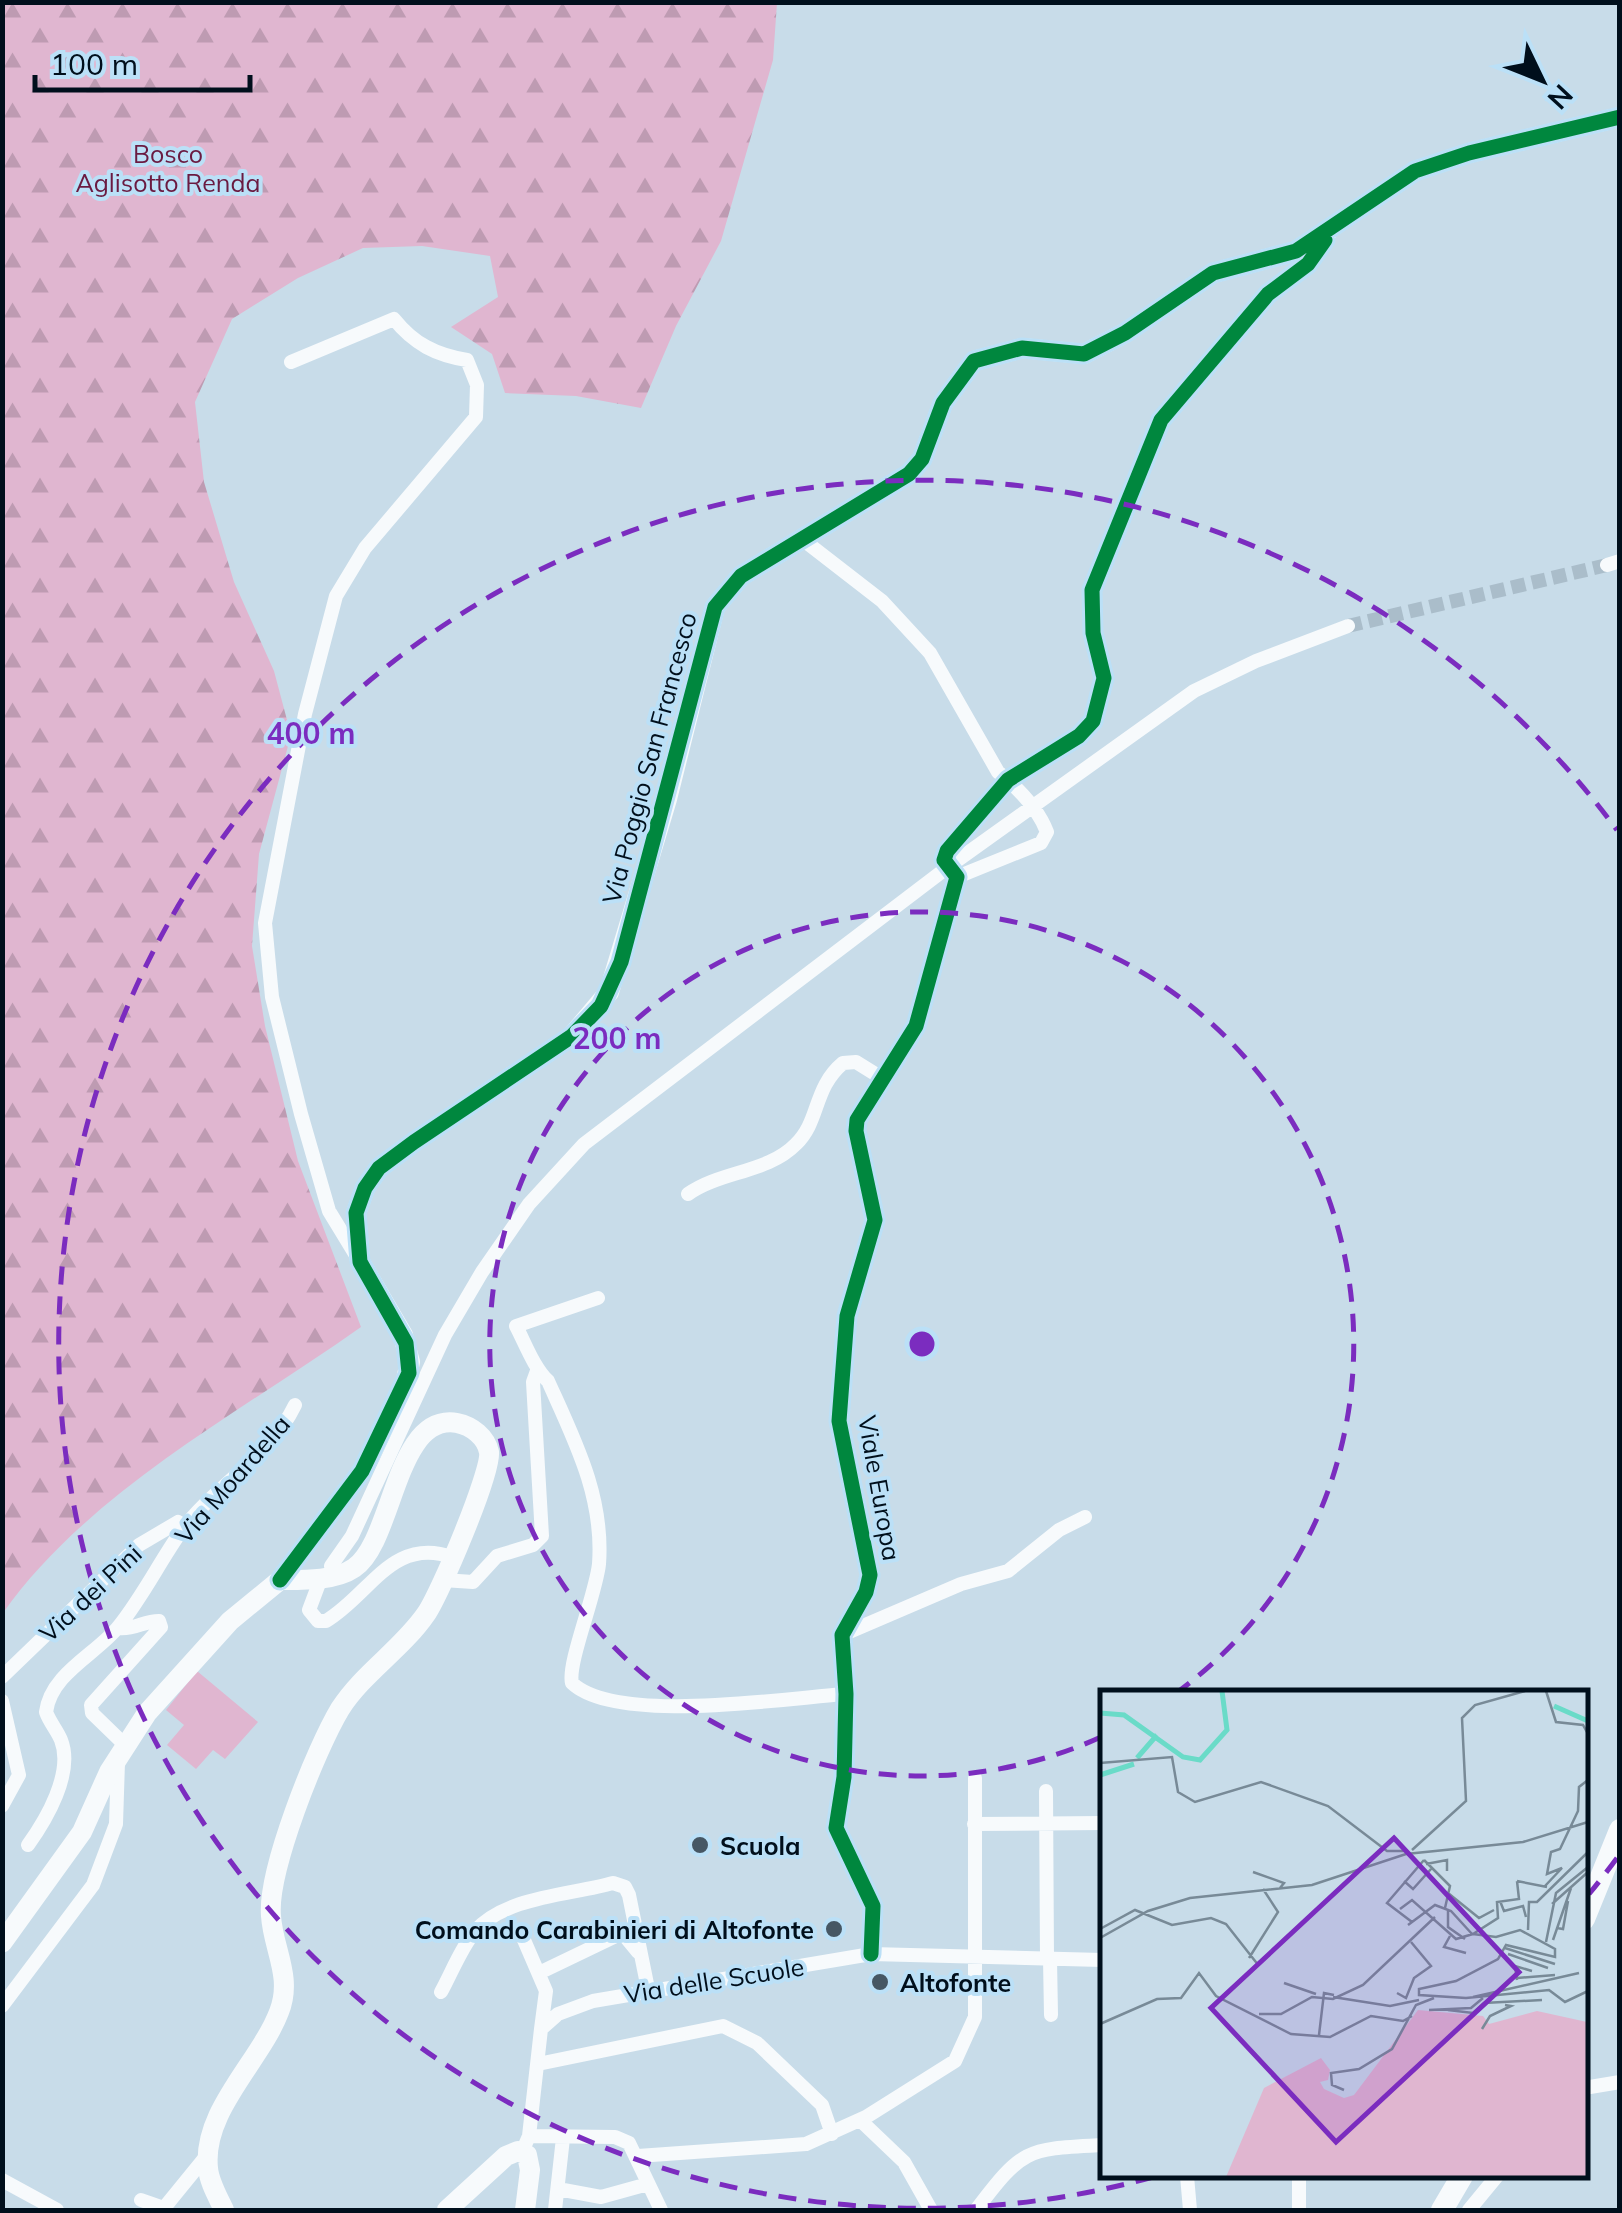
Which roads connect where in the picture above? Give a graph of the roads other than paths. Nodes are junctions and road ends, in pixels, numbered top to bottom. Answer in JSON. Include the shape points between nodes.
{"nodes":[{"id":1,"x":1620,"y":116,"type":"edge"},
{"id":2,"x":1330,"y":232,"type":"junction"},
{"id":3,"x":291,"y":362,"type":"dead end"},
{"id":4,"x":802,"y":539,"type":"junction"},
{"id":5,"x":1348,"y":626,"type":"tunnel mouth"},
{"id":6,"x":1008,"y":780,"type":"junction"},
{"id":7,"x":952,"y":872,"type":"junction"},
{"id":8,"x":885,"y":1080,"type":"junction"},
{"id":9,"x":688,"y":1194,"type":"dead end"},
{"id":10,"x":360,"y":1262,"type":"junction"},
{"id":11,"x":598,"y":1298,"type":"dead end"},
{"id":12,"x":538,"y":1371,"type":"junction"},
{"id":13,"x":294,"y":1405,"type":"dead end"},
{"id":14,"x":1085,"y":1517,"type":"dead end"},
{"id":15,"x":184,"y":1527,"type":"junction"},
{"id":16,"x":452,"y":1558,"type":"junction"},
{"id":17,"x":332,"y":1566,"type":"dead end"},
{"id":18,"x":280,"y":1580,"type":"junction"},
{"id":19,"x":443,"y":1580,"type":"junction"},
{"id":20,"x":318,"y":1586,"type":"dead end"},
{"id":21,"x":118,"y":1628,"type":"junction"},
{"id":22,"x":842,"y":1636,"type":"junction"},
{"id":23,"x":2,"y":1677,"type":"edge"},
{"id":24,"x":846,"y":1694,"type":"junction"},
{"id":25,"x":2,"y":1701,"type":"edge"},
{"id":26,"x":122,"y":1750,"type":"junction"},
{"id":27,"x":975,"y":1778,"type":"dead end"},
{"id":28,"x":1046,"y":1791,"type":"dead end"},
{"id":29,"x":2,"y":1806,"type":"edge"},
{"id":30,"x":1046,"y":1822,"type":"junction"},
{"id":31,"x":1100,"y":1823,"type":"edge"},
{"id":32,"x":974,"y":1824,"type":"junction"},
{"id":33,"x":1620,"y":1830,"type":"edge"},
{"id":34,"x":28,"y":1845,"type":"dead end"},
{"id":35,"x":1587,"y":1912,"type":"edge"},
{"id":36,"x":524,"y":1940,"type":"dead end"},
{"id":37,"x":2,"y":1944,"type":"edge"},
{"id":38,"x":640,"y":1953,"type":"junction"},
{"id":39,"x":872,"y":1954,"type":"junction"},
{"id":40,"x":975,"y":1958,"type":"junction"},
{"id":41,"x":1048,"y":1959,"type":"junction"},
{"id":42,"x":1100,"y":1960,"type":"edge"},
{"id":43,"x":541,"y":1972,"type":"junction"},
{"id":44,"x":648,"y":1990,"type":"junction"},
{"id":45,"x":441,"y":1992,"type":"dead end"},
{"id":46,"x":2,"y":2006,"type":"edge"},
{"id":47,"x":1051,"y":2016,"type":"dead end"},
{"id":48,"x":541,"y":2029,"type":"junction"},
{"id":49,"x":538,"y":2064,"type":"junction"},
{"id":50,"x":1620,"y":2082,"type":"edge"},
{"id":51,"x":1587,"y":2088,"type":"edge"},
{"id":52,"x":860,"y":2120,"type":"junction"},
{"id":53,"x":832,"y":2134,"type":"junction"},
{"id":54,"x":564,"y":2138,"type":"junction"},
{"id":55,"x":526,"y":2144,"type":"junction"},
{"id":56,"x":1100,"y":2145,"type":"edge"},
{"id":57,"x":208,"y":2154,"type":"junction"},
{"id":58,"x":638,"y":2156,"type":"junction"},
{"id":59,"x":1187,"y":2178,"type":"edge"},
{"id":60,"x":1299,"y":2178,"type":"edge"},
{"id":61,"x":1461,"y":2178,"type":"edge"},
{"id":62,"x":1496,"y":2178,"type":"edge"},
{"id":63,"x":2,"y":2180,"type":"edge"},
{"id":64,"x":648,"y":2184,"type":"junction"},
{"id":65,"x":558,"y":2189,"type":"junction"},
{"id":66,"x":140,"y":2200,"type":"dead end"},
{"id":67,"x":56,"y":2210,"type":"edge"},
{"id":68,"x":224,"y":2210,"type":"edge"},
{"id":69,"x":447,"y":2210,"type":"edge"},
{"id":70,"x":525,"y":2210,"type":"edge"},
{"id":71,"x":555,"y":2210,"type":"edge"},
{"id":72,"x":661,"y":2210,"type":"edge"},
{"id":73,"x":930,"y":2210,"type":"edge"},
{"id":74,"x":976,"y":2210,"type":"edge"},
{"id":75,"x":1190,"y":2210,"type":"edge"},
{"id":76,"x":1300,"y":2210,"type":"edge"},
{"id":77,"x":1442,"y":2210,"type":"edge"},
{"id":78,"x":1469,"y":2210,"type":"edge"}],
"edges":[{"from":1,"to":2,"type":"street","name":"Via Poggio San Francesco","via":[[1415,171]]},
{"from":2,"to":4,"type":"street","name":"Via Poggio San Francesco","via":[[1296,252],[1213,274],[1084,354],[1022,348],[974,361],[942,403],[922,459],[909,474]]},
{"from":2,"to":6,"type":"street","via":[[1308,264],[1268,294],[1161,420],[1092,590],[1104,678],[1093,720]]},
{"from":3,"to":10,"type":"street","via":[[394,319],[410,338],[441,356],[468,360],[477,385],[476,417],[365,548],[336,596],[305,714],[265,923],[272,997],[329,1211]]},
{"from":4,"to":6,"type":"street","via":[[882,601],[930,653]]},
{"from":4,"to":10,"type":"street","name":"Via Poggio San Francesco","via":[[741,576],[708,620],[642,890],[601,1006],[572,1036],[379,1168],[356,1213]]},
{"from":5,"to":7,"type":"street","via":[[1194,692]]},
{"from":6,"to":7,"type":"street","via":[[947,851]]},
{"from":6,"to":7,"type":"street","via":[[1044,824],[1041,843]]},
{"from":7,"to":8,"type":"street","name":"Viale Europa","via":[[916,1026]]},
{"from":7,"to":17,"type":"street","via":[[584,1144],[529,1204],[445,1335]]},
{"from":8,"to":9,"type":"street","via":[[856,1062],[843,1063],[816,1096],[797,1144]]},
{"from":8,"to":22,"type":"street","name":"Viale Europa","via":[[856,1131],[874,1233],[846,1316],[839,1421],[870,1575]]},
{"from":10,"to":18,"type":"street","name":"Via Poggio San Francesco","via":[[406,1343],[409,1374],[362,1472]]},
{"from":11,"to":12,"type":"street","via":[[516,1326]]},
{"from":12,"to":19,"type":"street","via":[[533,1382],[542,1536],[496,1556],[472,1582]]},
{"from":12,"to":24,"type":"street","via":[[594,1494],[598,1565],[570,1672],[576,1687],[622,1704],[681,1707]]},
{"from":13,"to":15,"type":"street","name":"Via Moardella","via":[[262,1452]]},
{"from":14,"to":22,"type":"street","via":[[1008,1571],[960,1584]]},
{"from":15,"to":21,"type":"street","name":"Via Moardella"},
{"from":15,"to":23,"type":"street","name":"Via dei Pini","via":[[178,1522],[139,1546]]},
{"from":16,"to":18,"type":"street","via":[[489,1463],[483,1438],[454,1422],[422,1435],[368,1554],[354,1568]]},
{"from":16,"to":19,"type":"street"},
{"from":16,"to":20,"type":"street","via":[[433,1550],[406,1555],[326,1622],[309,1610]]},
{"from":18,"to":26,"type":"street","name":"Via Poggio San Francesco","via":[[230,1621]]},
{"from":19,"to":57,"type":"street","via":[[415,1629],[342,1706],[318,1751],[271,1885],[270,1918],[284,1989],[279,2012],[214,2128]]},
{"from":21,"to":26,"type":"street","via":[[136,1630],[150,1621],[161,1627],[91,1705]]},
{"from":21,"to":34,"type":"street","name":"Via Moardella","via":[[48,1700],[62,1759],[52,1806]]},
{"from":22,"to":24,"type":"street"},
{"from":24,"to":39,"type":"street","via":[[836,1828],[872,1906]]},
{"from":25,"to":29,"type":"street","via":[[19,1775]]},
{"from":26,"to":37,"type":"street","name":"Via Poggio San Francesco","via":[[82,1832]]},
{"from":26,"to":46,"type":"street","via":[[116,1824],[93,1884]]},
{"from":27,"to":32,"type":"street"},
{"from":28,"to":30,"type":"street"},
{"from":30,"to":31,"type":"street"},
{"from":30,"to":32,"type":"street"},
{"from":30,"to":41,"type":"street"},
{"from":32,"to":40,"type":"street"},
{"from":33,"to":35,"type":"main road"},
{"from":36,"to":43,"type":"street"},
{"from":38,"to":43,"type":"street","via":[[618,1934]]},
{"from":38,"to":44,"type":"street"},
{"from":38,"to":45,"type":"street","via":[[629,1895],[613,1883],[532,1901],[488,1919]]},
{"from":39,"to":40,"type":"street","name":"Via delle Scuole"},
{"from":39,"to":44,"type":"street","name":"Via delle Scuole"},
{"from":40,"to":41,"type":"street","name":"Via delle Scuole"},
{"from":40,"to":52,"type":"street","via":[[975,2017],[955,2061]]},
{"from":41,"to":42,"type":"street","name":"Via delle Scuole"},
{"from":41,"to":47,"type":"street"},
{"from":43,"to":48,"type":"street"},
{"from":44,"to":48,"type":"street","name":"Via delle Scuole","via":[[558,2014]]},
{"from":48,"to":49,"type":"street"},
{"from":49,"to":53,"type":"street","via":[[723,2026],[758,2043],[822,2105]]},
{"from":49,"to":55,"type":"street"},
{"from":50,"to":51,"type":"street"},
{"from":52,"to":53,"type":"street"},
{"from":52,"to":73,"type":"street","via":[[904,2162]]},
{"from":53,"to":58,"type":"street","via":[[806,2144]]},
{"from":54,"to":55,"type":"street"},
{"from":54,"to":58,"type":"street","via":[[615,2137]]},
{"from":54,"to":65,"type":"street"},
{"from":55,"to":69,"type":"street"},
{"from":55,"to":70,"type":"street"},
{"from":56,"to":74,"type":"street","via":[[1025,2154]]},
{"from":57,"to":66,"type":"street","via":[[164,2208]]},
{"from":57,"to":68,"type":"street"},
{"from":58,"to":64,"type":"street"},
{"from":59,"to":75,"type":"street"},
{"from":60,"to":76,"type":"street"},
{"from":61,"to":77,"type":"main road"},
{"from":62,"to":78,"type":"street"},
{"from":63,"to":67,"type":"street"},
{"from":64,"to":65,"type":"street","via":[[601,2197]]},
{"from":64,"to":72,"type":"street"},
{"from":65,"to":71,"type":"street"}]}
